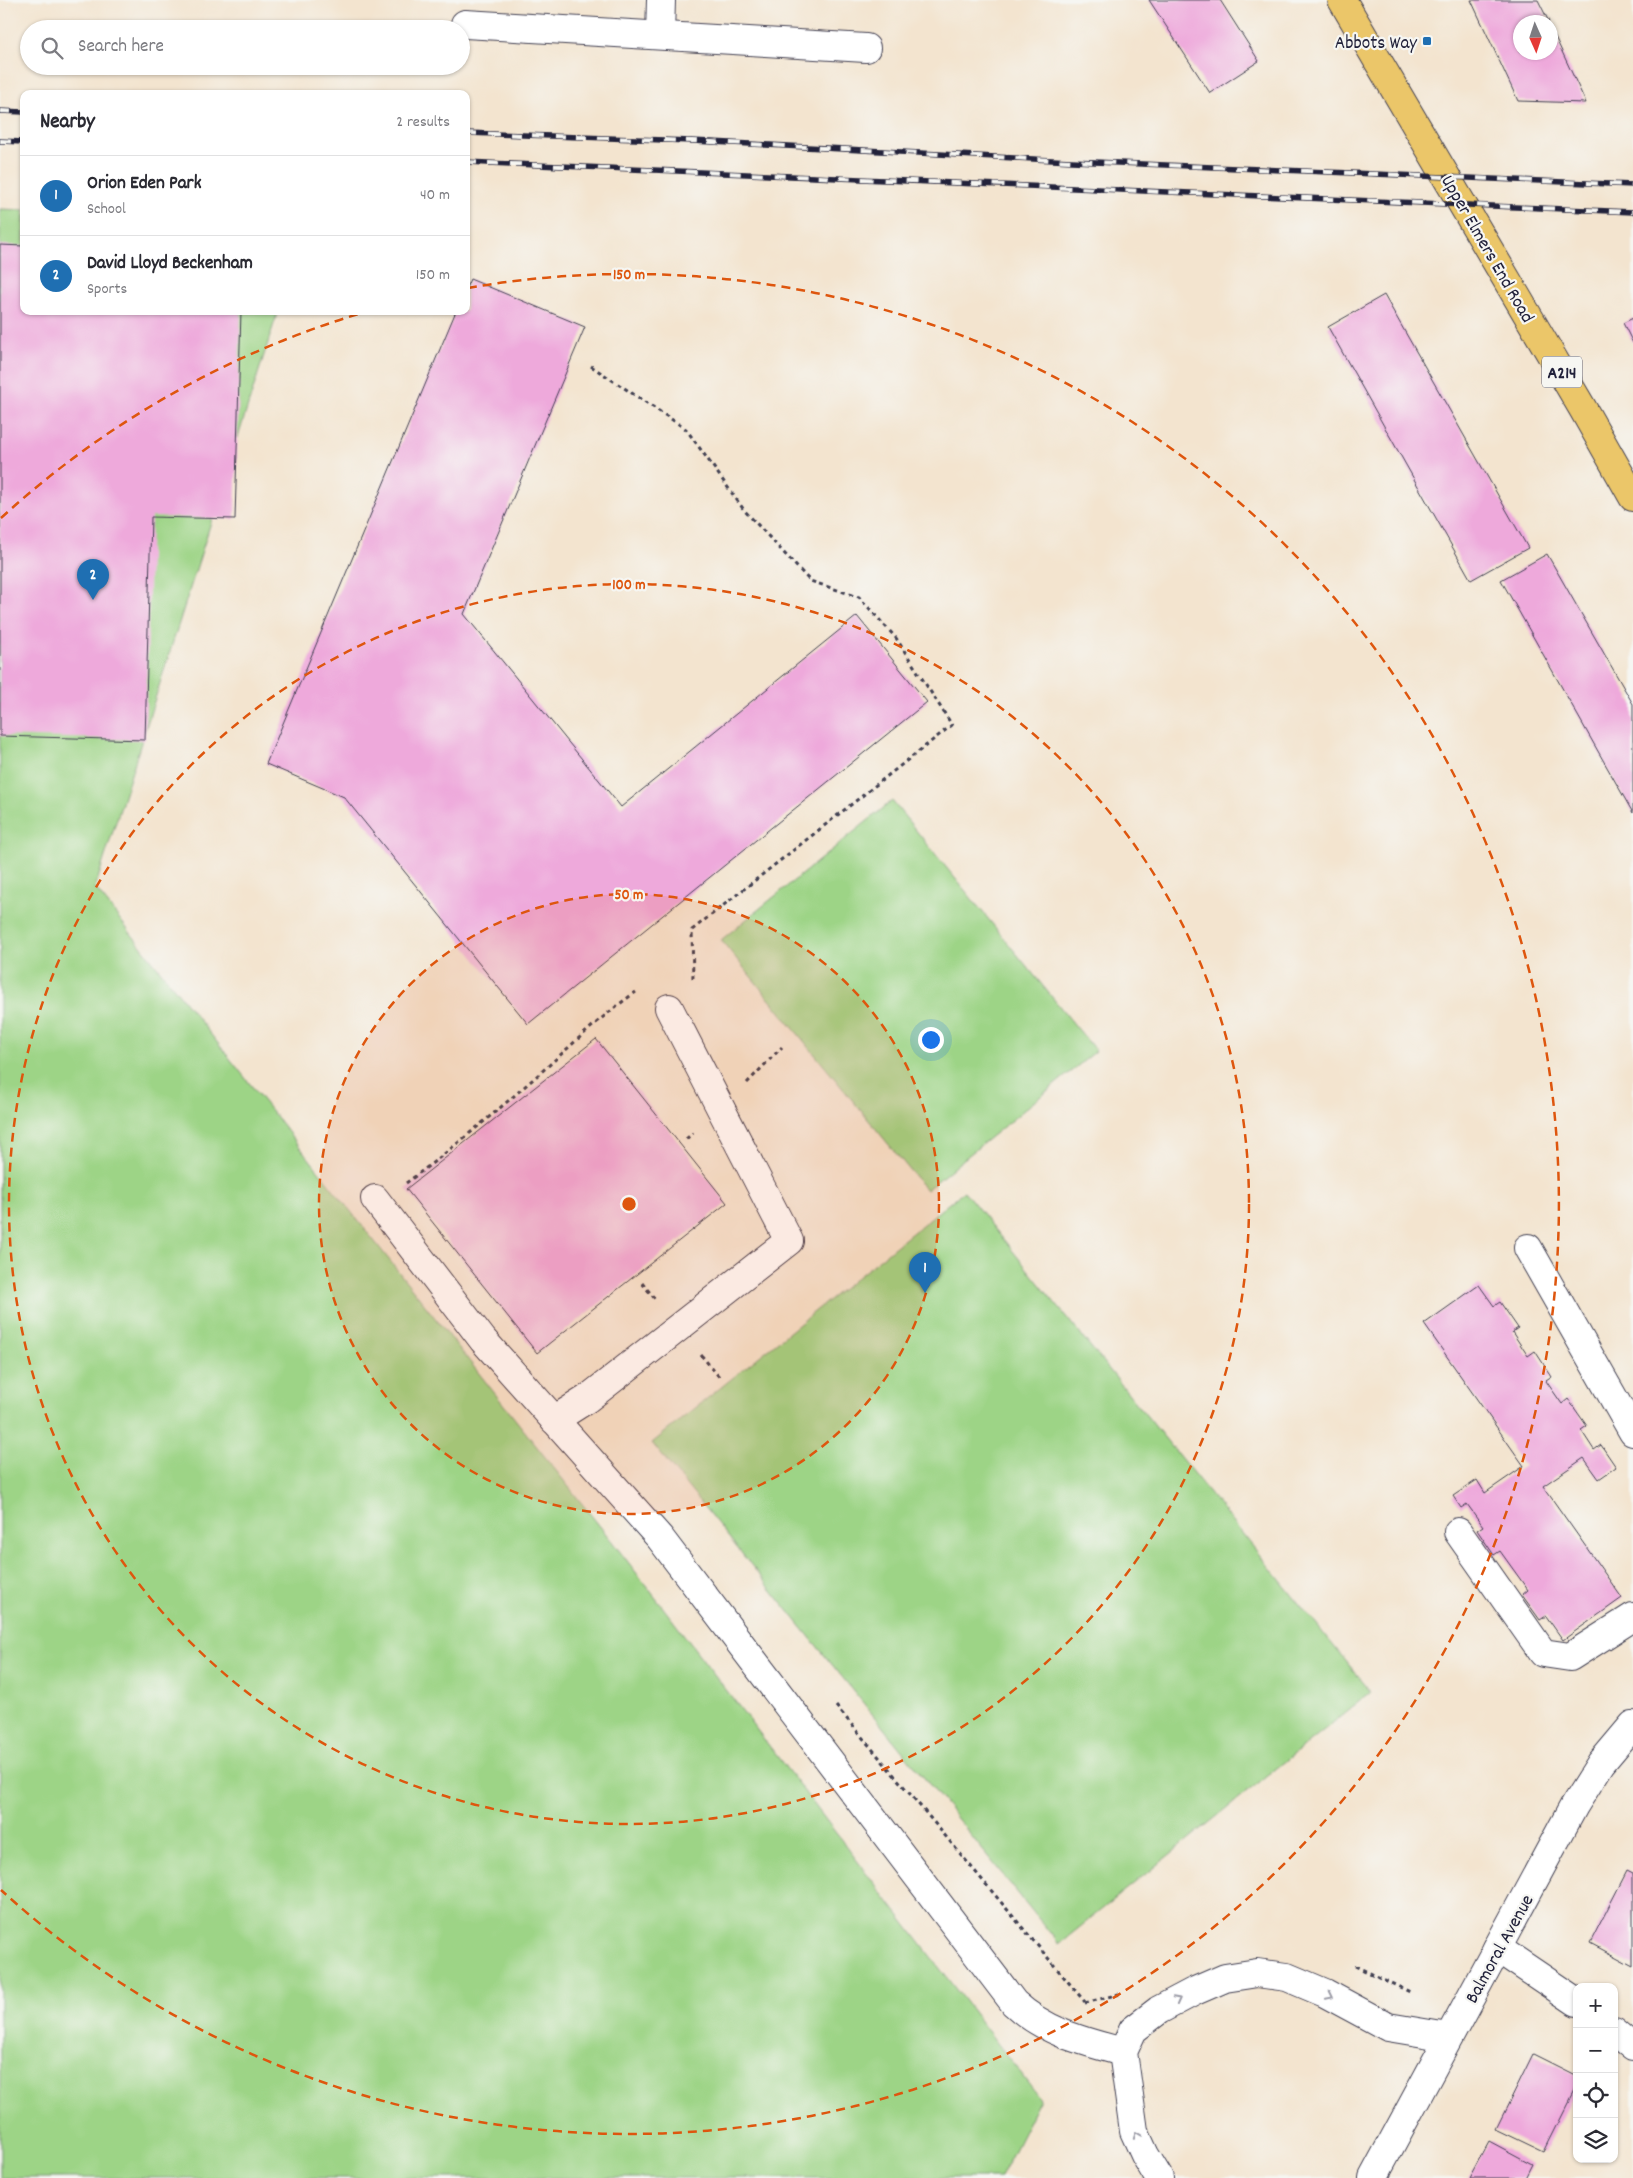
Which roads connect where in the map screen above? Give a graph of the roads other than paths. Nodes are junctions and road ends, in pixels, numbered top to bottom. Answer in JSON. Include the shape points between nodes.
{"nodes":[{"id":1,"x":661,"y":0,"type":"edge"},
{"id":2,"x":1342,"y":0,"type":"edge"},
{"id":3,"x":470,"y":24,"type":"edge"},
{"id":4,"x":660,"y":35,"type":"junction"},
{"id":5,"x":866,"y":48,"type":"dead end"},
{"id":6,"x":1633,"y":497,"type":"edge"},
{"id":7,"x":669,"y":1008,"type":"road end"},
{"id":8,"x":375,"y":1199,"type":"dead end"},
{"id":9,"x":1528,"y":1248,"type":"dead end"},
{"id":10,"x":554,"y":1420,"type":"junction"},
{"id":11,"x":1633,"y":1432,"type":"edge"},
{"id":12,"x":1458,"y":1532,"type":"dead end"},
{"id":13,"x":1633,"y":1617,"type":"edge"},
{"id":14,"x":1633,"y":1725,"type":"edge"},
{"id":15,"x":1497,"y":1948,"type":"junction"},
{"id":16,"x":1573,"y":1999,"type":"edge"},
{"id":17,"x":1618,"y":2034,"type":"edge"},
{"id":18,"x":1448,"y":2037,"type":"junction"},
{"id":19,"x":1633,"y":2047,"type":"edge"},
{"id":20,"x":1123,"y":2052,"type":"junction"},
{"id":21,"x":1159,"y":2178,"type":"edge"},
{"id":22,"x":1374,"y":2178,"type":"edge"}],
"edges":[{"from":1,"to":4,"type":"street"},
{"from":2,"to":6,"type":"main road","name":"Upper Elmers End Road","number":"A214"},
{"from":3,"to":4,"type":"street"},
{"from":4,"to":5,"type":"street"},
{"from":7,"to":10,"type":"street","via":[[789,1241],[587,1399]]},
{"from":8,"to":10,"type":"street","via":[[483,1340]]},
{"from":9,"to":11,"type":"street"},
{"from":10,"to":20,"type":"street","via":[[660,1538],[1014,2003],[1037,2022],[1074,2038]]},
{"from":12,"to":13,"type":"street","via":[[1543,1653],[1570,1657]]},
{"from":14,"to":15,"type":"street","name":"Balmoral Avenue","via":[[1601,1764],[1574,1806]]},
{"from":15,"to":16,"type":"street"},
{"from":15,"to":18,"type":"street","name":"Balmoral Avenue"},
{"from":17,"to":19,"type":"street"},
{"from":20,"to":18,"type":"street","one_way":true,"via":[[1133,2030],[1159,2010],[1194,1990],[1225,1978],[1257,1974],[1287,1977],[1325,1993],[1388,2027]]},
{"from":18,"to":22,"type":"street","name":"Balmoral Avenue"},
{"from":21,"to":20,"type":"street","one_way":true,"via":[[1134,2131]]}]}
